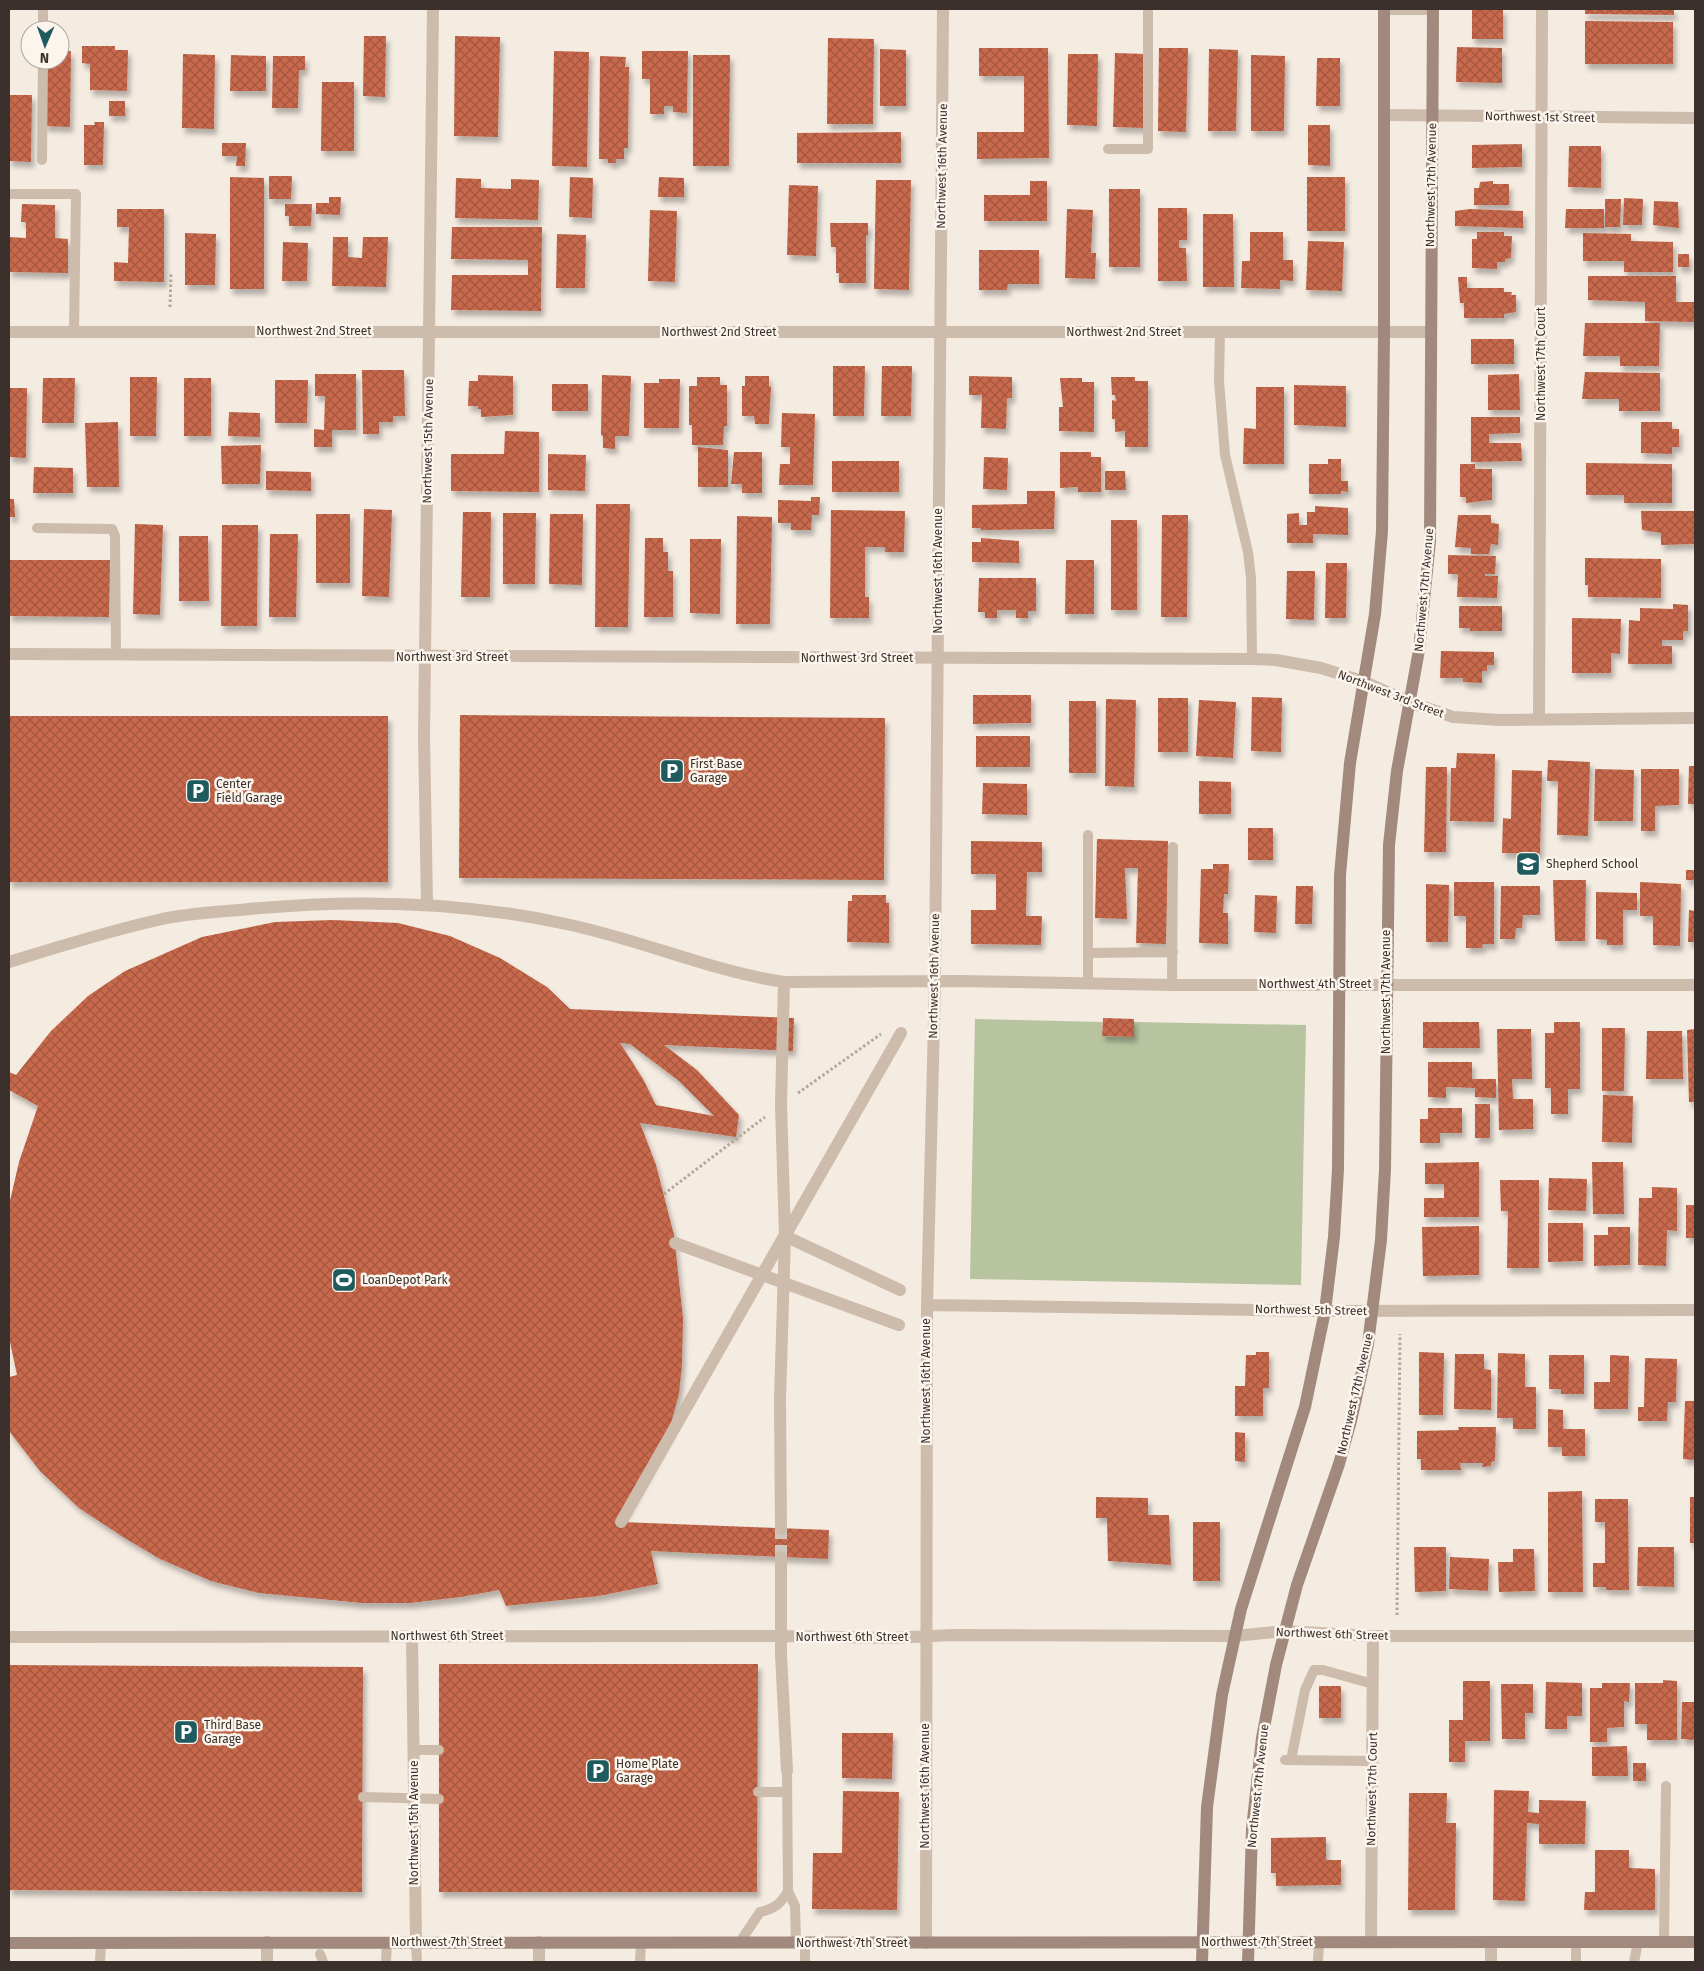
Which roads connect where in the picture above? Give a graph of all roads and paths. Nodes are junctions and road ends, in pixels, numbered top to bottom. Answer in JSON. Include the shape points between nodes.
{"nodes":[{"id":1,"x":433,"y":9,"type":"edge"},
{"id":2,"x":943,"y":9,"type":"edge"},
{"id":3,"x":1148,"y":9,"type":"edge"},
{"id":4,"x":1384,"y":9,"type":"edge"},
{"id":5,"x":1388,"y":9,"type":"edge"},
{"id":6,"x":1433,"y":9,"type":"edge"},
{"id":7,"x":1542,"y":9,"type":"edge"},
{"id":8,"x":43,"y":70,"type":"edge"},
{"id":9,"x":1384,"y":115,"type":"junction"},
{"id":10,"x":1432,"y":115,"type":"junction"},
{"id":11,"x":1542,"y":118,"type":"junction"},
{"id":12,"x":1695,"y":118,"type":"edge"},
{"id":13,"x":1108,"y":149,"type":"dead end"},
{"id":14,"x":42,"y":160,"type":"dead end"},
{"id":15,"x":9,"y":194,"type":"edge"},
{"id":16,"x":171,"y":274,"type":"dead end"},
{"id":17,"x":170,"y":307,"type":"dead end"},
{"id":18,"x":429,"y":331,"type":"junction"},
{"id":19,"x":9,"y":332,"type":"edge"},
{"id":20,"x":74,"y":332,"type":"junction"},
{"id":21,"x":940,"y":332,"type":"junction"},
{"id":22,"x":1220,"y":332,"type":"junction"},
{"id":23,"x":1384,"y":332,"type":"junction"},
{"id":24,"x":1430,"y":332,"type":"junction"},
{"id":25,"x":37,"y":528,"type":"dead end"},
{"id":26,"x":9,"y":654,"type":"edge"},
{"id":27,"x":116,"y":655,"type":"junction"},
{"id":28,"x":425,"y":657,"type":"junction"},
{"id":29,"x":937,"y":658,"type":"junction"},
{"id":30,"x":1252,"y":659,"type":"junction"},
{"id":31,"x":1365,"y":682,"type":"junction"},
{"id":32,"x":1409,"y":702,"type":"junction"},
{"id":33,"x":1695,"y":718,"type":"edge"},
{"id":34,"x":1539,"y":720,"type":"junction"},
{"id":35,"x":1088,"y":835,"type":"dead end"},
{"id":36,"x":1173,"y":847,"type":"dead end"},
{"id":37,"x":427,"y":904,"type":"junction"},
{"id":38,"x":1088,"y":952,"type":"junction"},
{"id":39,"x":1173,"y":952,"type":"junction"},
{"id":40,"x":9,"y":962,"type":"edge"},
{"id":41,"x":935,"y":981,"type":"junction"},
{"id":42,"x":784,"y":982,"type":"junction"},
{"id":43,"x":1088,"y":984,"type":"junction"},
{"id":44,"x":1338,"y":984,"type":"junction"},
{"id":45,"x":1386,"y":984,"type":"junction"},
{"id":46,"x":1172,"y":985,"type":"junction"},
{"id":47,"x":1695,"y":985,"type":"edge"},
{"id":48,"x":901,"y":1033,"type":"dead end"},
{"id":49,"x":785,"y":1236,"type":"junction"},
{"id":50,"x":675,"y":1243,"type":"dead end"},
{"id":51,"x":762,"y":1276,"type":"junction"},
{"id":52,"x":783,"y":1283,"type":"junction"},
{"id":53,"x":900,"y":1290,"type":"dead end"},
{"id":54,"x":926,"y":1305,"type":"junction"},
{"id":55,"x":1695,"y":1310,"type":"edge"},
{"id":56,"x":1325,"y":1311,"type":"junction"},
{"id":57,"x":1373,"y":1311,"type":"junction"},
{"id":58,"x":899,"y":1325,"type":"dead end"},
{"id":59,"x":1400,"y":1334,"type":"dead end"},
{"id":60,"x":621,"y":1522,"type":"dead end"},
{"id":61,"x":781,"y":1529,"type":"tunnel mouth"},
{"id":62,"x":780,"y":1557,"type":"tunnel mouth"},
{"id":63,"x":1397,"y":1615,"type":"dead end"},
{"id":64,"x":1284,"y":1631,"type":"junction"},
{"id":65,"x":412,"y":1636,"type":"junction"},
{"id":66,"x":781,"y":1636,"type":"junction"},
{"id":67,"x":1234,"y":1636,"type":"junction"},
{"id":68,"x":1373,"y":1636,"type":"junction"},
{"id":69,"x":1695,"y":1636,"type":"edge"},
{"id":70,"x":9,"y":1637,"type":"edge"},
{"id":71,"x":925,"y":1637,"type":"junction"},
{"id":72,"x":1373,"y":1684,"type":"junction"},
{"id":73,"x":414,"y":1750,"type":"junction"},
{"id":74,"x":439,"y":1750,"type":"dead end"},
{"id":75,"x":1372,"y":1761,"type":"junction"},
{"id":76,"x":786,"y":1771,"type":"joint"},
{"id":77,"x":1666,"y":1786,"type":"dead end"},
{"id":78,"x":758,"y":1792,"type":"dead end"},
{"id":79,"x":787,"y":1792,"type":"junction"},
{"id":80,"x":363,"y":1797,"type":"dead end"},
{"id":81,"x":414,"y":1798,"type":"junction"},
{"id":82,"x":439,"y":1799,"type":"dead end"},
{"id":83,"x":788,"y":1891,"type":"junction"},
{"id":84,"x":1249,"y":1941,"type":"junction"},
{"id":85,"x":101,"y":1942,"type":"junction"},
{"id":86,"x":267,"y":1942,"type":"junction"},
{"id":87,"x":387,"y":1942,"type":"junction"},
{"id":88,"x":416,"y":1942,"type":"junction"},
{"id":89,"x":539,"y":1942,"type":"junction"},
{"id":90,"x":640,"y":1942,"type":"junction"},
{"id":91,"x":740,"y":1942,"type":"junction"},
{"id":92,"x":1202,"y":1942,"type":"junction"},
{"id":93,"x":1319,"y":1942,"type":"junction"},
{"id":94,"x":1370,"y":1942,"type":"junction"},
{"id":95,"x":1491,"y":1942,"type":"junction"},
{"id":96,"x":1576,"y":1942,"type":"junction"},
{"id":97,"x":1638,"y":1942,"type":"junction"},
{"id":98,"x":1664,"y":1942,"type":"junction"},
{"id":99,"x":1695,"y":1942,"type":"edge"},
{"id":100,"x":9,"y":1943,"type":"edge"},
{"id":101,"x":800,"y":1943,"type":"junction"},
{"id":102,"x":926,"y":1943,"type":"junction"},
{"id":103,"x":100,"y":1962,"type":"edge"},
{"id":104,"x":267,"y":1962,"type":"edge"},
{"id":105,"x":386,"y":1962,"type":"edge"},
{"id":106,"x":417,"y":1962,"type":"edge"},
{"id":107,"x":539,"y":1962,"type":"edge"},
{"id":108,"x":640,"y":1962,"type":"edge"},
{"id":109,"x":805,"y":1962,"type":"edge"},
{"id":110,"x":1202,"y":1962,"type":"edge"},
{"id":111,"x":1248,"y":1962,"type":"edge"},
{"id":112,"x":1318,"y":1962,"type":"edge"},
{"id":113,"x":1491,"y":1962,"type":"edge"},
{"id":114,"x":1576,"y":1962,"type":"edge"},
{"id":115,"x":1634,"y":1962,"type":"edge"}],
"edges":[{"from":1,"to":18,"type":"street","name":"Northwest 15th Avenue"},
{"from":2,"to":21,"type":"street","name":"Northwest 16th Avenue"},
{"from":3,"to":13,"type":"lane","via":[[1148,149]]},
{"from":4,"to":9,"type":"main road"},
{"from":5,"to":6,"type":"street"},
{"from":6,"to":10,"type":"main road","name":"Northwest 17th Avenue"},
{"from":7,"to":11,"type":"street","name":"Northwest 17th Court"},
{"from":8,"to":14,"type":"lane"},
{"from":9,"to":10,"type":"street","name":"Northwest 1st Street"},
{"from":9,"to":23,"type":"main road"},
{"from":10,"to":11,"type":"street","name":"Northwest 1st Street"},
{"from":10,"to":24,"type":"main road","name":"Northwest 17th Avenue"},
{"from":11,"to":12,"type":"street","name":"Northwest 1st Street"},
{"from":11,"to":34,"type":"street","name":"Northwest 17th Court"},
{"from":15,"to":20,"type":"lane","via":[[76,194]]},
{"from":16,"to":17,"type":"path"},
{"from":18,"to":20,"type":"street","name":"Northwest 2nd Street"},
{"from":18,"to":21,"type":"street","name":"Northwest 2nd Street"},
{"from":18,"to":28,"type":"street","name":"Northwest 15th Avenue"},
{"from":19,"to":20,"type":"street","name":"Northwest 2nd Street"},
{"from":21,"to":22,"type":"street","name":"Northwest 2nd Street"},
{"from":21,"to":29,"type":"street","name":"Northwest 16th Avenue"},
{"from":22,"to":23,"type":"street","name":"Northwest 2nd Street"},
{"from":22,"to":30,"type":"lane","via":[[1219,381],[1225,454],[1248,552]]},
{"from":23,"to":24,"type":"street","name":"Northwest 2nd Street"},
{"from":23,"to":31,"type":"main road","via":[[1380,559]]},
{"from":24,"to":32,"type":"main road","name":"Northwest 17th Avenue","via":[[1430,541],[1419,650]]},
{"from":25,"to":27,"type":"lane","via":[[112,529],[115,536]]},
{"from":26,"to":27,"type":"street","name":"Northwest 3rd Street"},
{"from":27,"to":28,"type":"street","name":"Northwest 3rd Street"},
{"from":28,"to":29,"type":"street","name":"Northwest 3rd Street"},
{"from":28,"to":37,"type":"street","name":"Northwest 15th Avenue"},
{"from":29,"to":30,"type":"street","name":"Northwest 3rd Street"},
{"from":29,"to":41,"type":"street","name":"Northwest 16th Avenue"},
{"from":30,"to":31,"type":"street","name":"Northwest 3rd Street","via":[[1300,663]]},
{"from":31,"to":32,"type":"street","name":"Northwest 3rd Street"},
{"from":31,"to":44,"type":"main road","via":[[1346,801],[1340,875]]},
{"from":32,"to":34,"type":"street","name":"Northwest 3rd Street","via":[[1472,720]]},
{"from":32,"to":45,"type":"main road","name":"Northwest 17th Avenue","via":[[1389,845]]},
{"from":33,"to":34,"type":"street","name":"Northwest 3rd Street"},
{"from":35,"to":38,"type":"lane"},
{"from":36,"to":39,"type":"lane"},
{"from":37,"to":40,"type":"street","name":"Northwest 4th Street","via":[[272,907],[160,919]]},
{"from":37,"to":42,"type":"street","name":"Northwest 4th Street","via":[[573,925],[756,978]]},
{"from":38,"to":39,"type":"lane"},
{"from":38,"to":43,"type":"lane"},
{"from":39,"to":46,"type":"lane"},
{"from":41,"to":42,"type":"street","name":"Northwest 4th Street"},
{"from":41,"to":43,"type":"street","name":"Northwest 4th Street"},
{"from":41,"to":54,"type":"street","name":"Northwest 16th Avenue"},
{"from":42,"to":49,"type":"street","via":[[781,1105]]},
{"from":43,"to":46,"type":"street","name":"Northwest 4th Street"},
{"from":44,"to":45,"type":"street","name":"Northwest 4th Street"},
{"from":44,"to":46,"type":"street","name":"Northwest 4th Street"},
{"from":44,"to":56,"type":"main road","via":[[1338,1169]]},
{"from":45,"to":47,"type":"street","name":"Northwest 4th Street"},
{"from":45,"to":57,"type":"main road","name":"Northwest 17th Avenue","via":[[1385,1169]]},
{"from":48,"to":49,"type":"street"},
{"from":49,"to":51,"type":"street"},
{"from":49,"to":52,"type":"street"},
{"from":49,"to":53,"type":"street"},
{"from":50,"to":51,"type":"street"},
{"from":51,"to":52,"type":"street"},
{"from":51,"to":60,"type":"street"},
{"from":52,"to":58,"type":"street"},
{"from":52,"to":61,"type":"street"},
{"from":54,"to":56,"type":"street","name":"Northwest 5th Street"},
{"from":54,"to":71,"type":"street","name":"Northwest 16th Avenue"},
{"from":55,"to":57,"type":"street","name":"Northwest 5th Street"},
{"from":56,"to":57,"type":"street","name":"Northwest 5th Street"},
{"from":56,"to":67,"type":"main road","via":[[1305,1407]]},
{"from":57,"to":64,"type":"main road","name":"Northwest 17th Avenue","via":[[1351,1421]]},
{"from":59,"to":63,"type":"path"},
{"from":62,"to":66,"type":"street"},
{"from":64,"to":67,"type":"street","name":"Northwest 6th Street"},
{"from":64,"to":68,"type":"street","name":"Northwest 6th Street"},
{"from":64,"to":84,"type":"main road","name":"Northwest 17th Avenue","via":[[1259,1760],[1252,1839]]},
{"from":65,"to":66,"type":"street","name":"Northwest 6th Street"},
{"from":65,"to":70,"type":"street","name":"Northwest 6th Street"},
{"from":65,"to":73,"type":"street","name":"Northwest 15th Avenue"},
{"from":66,"to":71,"type":"street","name":"Northwest 6th Street"},
{"from":66,"to":76,"type":"street"},
{"from":67,"to":71,"type":"street","name":"Northwest 6th Street"},
{"from":67,"to":92,"type":"main road","via":[[1210,1770]]},
{"from":68,"to":69,"type":"street","name":"Northwest 6th Street"},
{"from":68,"to":72,"type":"street","name":"Northwest 17th Court"},
{"from":71,"to":102,"type":"street","name":"Northwest 16th Avenue"},
{"from":72,"to":75,"type":"street","name":"Northwest 17th Court"},
{"from":72,"to":75,"type":"lane","via":[[1314,1670],[1305,1690],[1288,1760]]},
{"from":73,"to":74,"type":"lane"},
{"from":73,"to":81,"type":"street","name":"Northwest 15th Avenue"},
{"from":75,"to":94,"type":"street","name":"Northwest 17th Court"},
{"from":76,"to":79,"type":"lane"},
{"from":77,"to":98,"type":"lane"},
{"from":78,"to":79,"type":"lane"},
{"from":79,"to":83,"type":"lane"},
{"from":80,"to":81,"type":"lane"},
{"from":81,"to":82,"type":"lane"},
{"from":81,"to":88,"type":"street","name":"Northwest 15th Avenue"},
{"from":83,"to":91,"type":"lane","via":[[784,1900],[772,1909],[760,1912]]},
{"from":83,"to":101,"type":"lane","via":[[795,1906]]},
{"from":84,"to":92,"type":"main road","name":"Northwest 7th Street"},
{"from":84,"to":93,"type":"main road","name":"Northwest 7th Street"},
{"from":84,"to":111,"type":"main road","name":"Northwest 17th Avenue"},
{"from":85,"to":86,"type":"main road","name":"Northwest 7th Street"},
{"from":85,"to":100,"type":"main road","name":"Northwest 7th Street"},
{"from":85,"to":103,"type":"lane"},
{"from":86,"to":87,"type":"main road","name":"Northwest 7th Street"},
{"from":86,"to":104,"type":"street"},
{"from":87,"to":88,"type":"main road","name":"Northwest 7th Street"},
{"from":87,"to":105,"type":"lane"},
{"from":88,"to":89,"type":"main road","name":"Northwest 7th Street"},
{"from":88,"to":106,"type":"lane"},
{"from":89,"to":90,"type":"main road","name":"Northwest 7th Street"},
{"from":89,"to":107,"type":"street"},
{"from":90,"to":91,"type":"main road","name":"Northwest 7th Street"},
{"from":90,"to":108,"type":"lane"},
{"from":91,"to":101,"type":"main road","name":"Northwest 7th Street"},
{"from":92,"to":102,"type":"main road","name":"Northwest 7th Street"},
{"from":92,"to":110,"type":"main road"},
{"from":93,"to":94,"type":"main road","name":"Northwest 7th Street"},
{"from":93,"to":112,"type":"lane"},
{"from":94,"to":95,"type":"main road","name":"Northwest 7th Street"},
{"from":95,"to":96,"type":"main road","name":"Northwest 7th Street"},
{"from":95,"to":113,"type":"street"},
{"from":96,"to":97,"type":"main road","name":"Northwest 7th Street"},
{"from":96,"to":114,"type":"lane"},
{"from":97,"to":98,"type":"main road","name":"Northwest 7th Street"},
{"from":97,"to":115,"type":"lane"},
{"from":98,"to":99,"type":"main road","name":"Northwest 7th Street"},
{"from":101,"to":102,"type":"main road","name":"Northwest 7th Street"},
{"from":101,"to":109,"type":"lane"}]}
